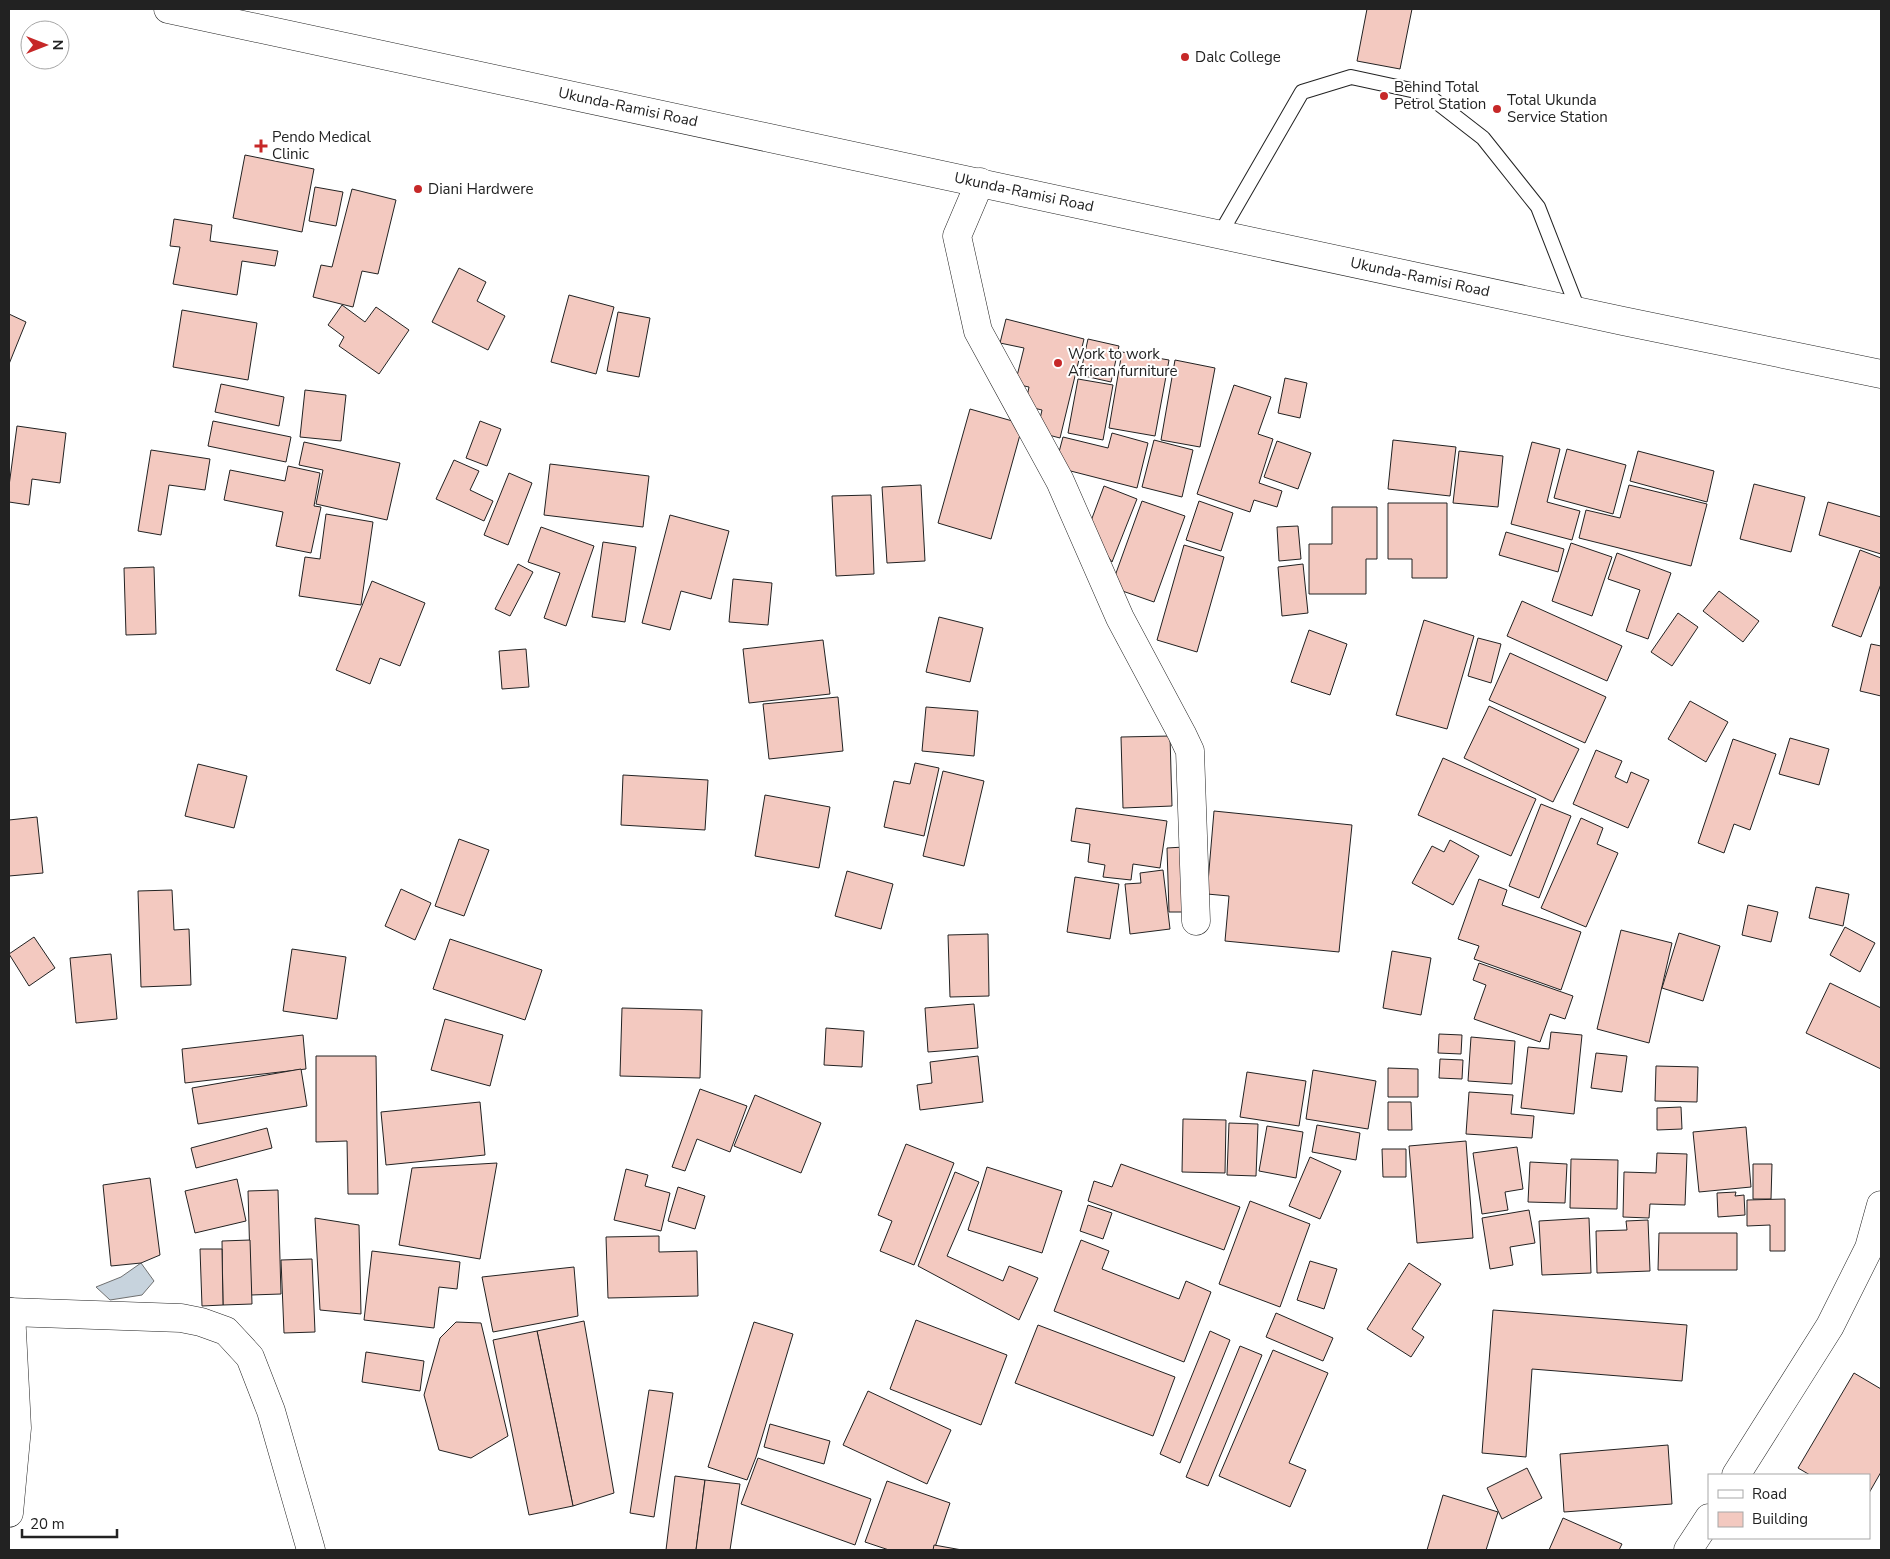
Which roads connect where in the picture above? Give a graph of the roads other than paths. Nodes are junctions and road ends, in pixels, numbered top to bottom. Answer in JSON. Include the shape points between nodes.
{"nodes":[{"id":1,"x":168,"y":9,"type":"edge"},
{"id":2,"x":980,"y":182,"type":"junction"},
{"id":3,"x":1220,"y":234,"type":"junction"},
{"id":4,"x":1579,"y":312,"type":"junction"},
{"id":5,"x":1881,"y":374,"type":"edge"},
{"id":6,"x":1196,"y":921,"type":"dead end"},
{"id":7,"x":1881,"y":1206,"type":"edge"},
{"id":8,"x":10,"y":1312,"type":"edge"},
{"id":9,"x":1737,"y":1474,"type":"edge"},
{"id":10,"x":9,"y":1513,"type":"edge"},
{"id":11,"x":1708,"y":1520,"type":"edge"},
{"id":12,"x":311,"y":1550,"type":"edge"},
{"id":13,"x":1688,"y":1550,"type":"edge"}],
"edges":[{"from":1,"to":2,"type":"main road","name":"Ukunda-Ramisi Road"},
{"from":2,"to":3,"type":"main road","name":"Ukunda-Ramisi Road"},
{"from":2,"to":6,"type":"main road","via":[[957,236],[978,331],[1060,481],[1120,618],[1190,751]]},
{"from":3,"to":4,"type":"main road","name":"Ukunda-Ramisi Road"},
{"from":3,"to":4,"type":"lane","via":[[1302,92],[1351,77],[1407,89],[1425,93],[1483,138],[1538,207]]},
{"from":4,"to":5,"type":"main road","name":"Ukunda-Ramisi Road"},
{"from":7,"to":9,"type":"main road","via":[[1869,1248],[1830,1326]]},
{"from":8,"to":10,"type":"main road","via":[[17,1428]]},
{"from":8,"to":12,"type":"main road","via":[[181,1318],[226,1331],[250,1357],[271,1412]]},
{"from":11,"to":13,"type":"main road"}]}
